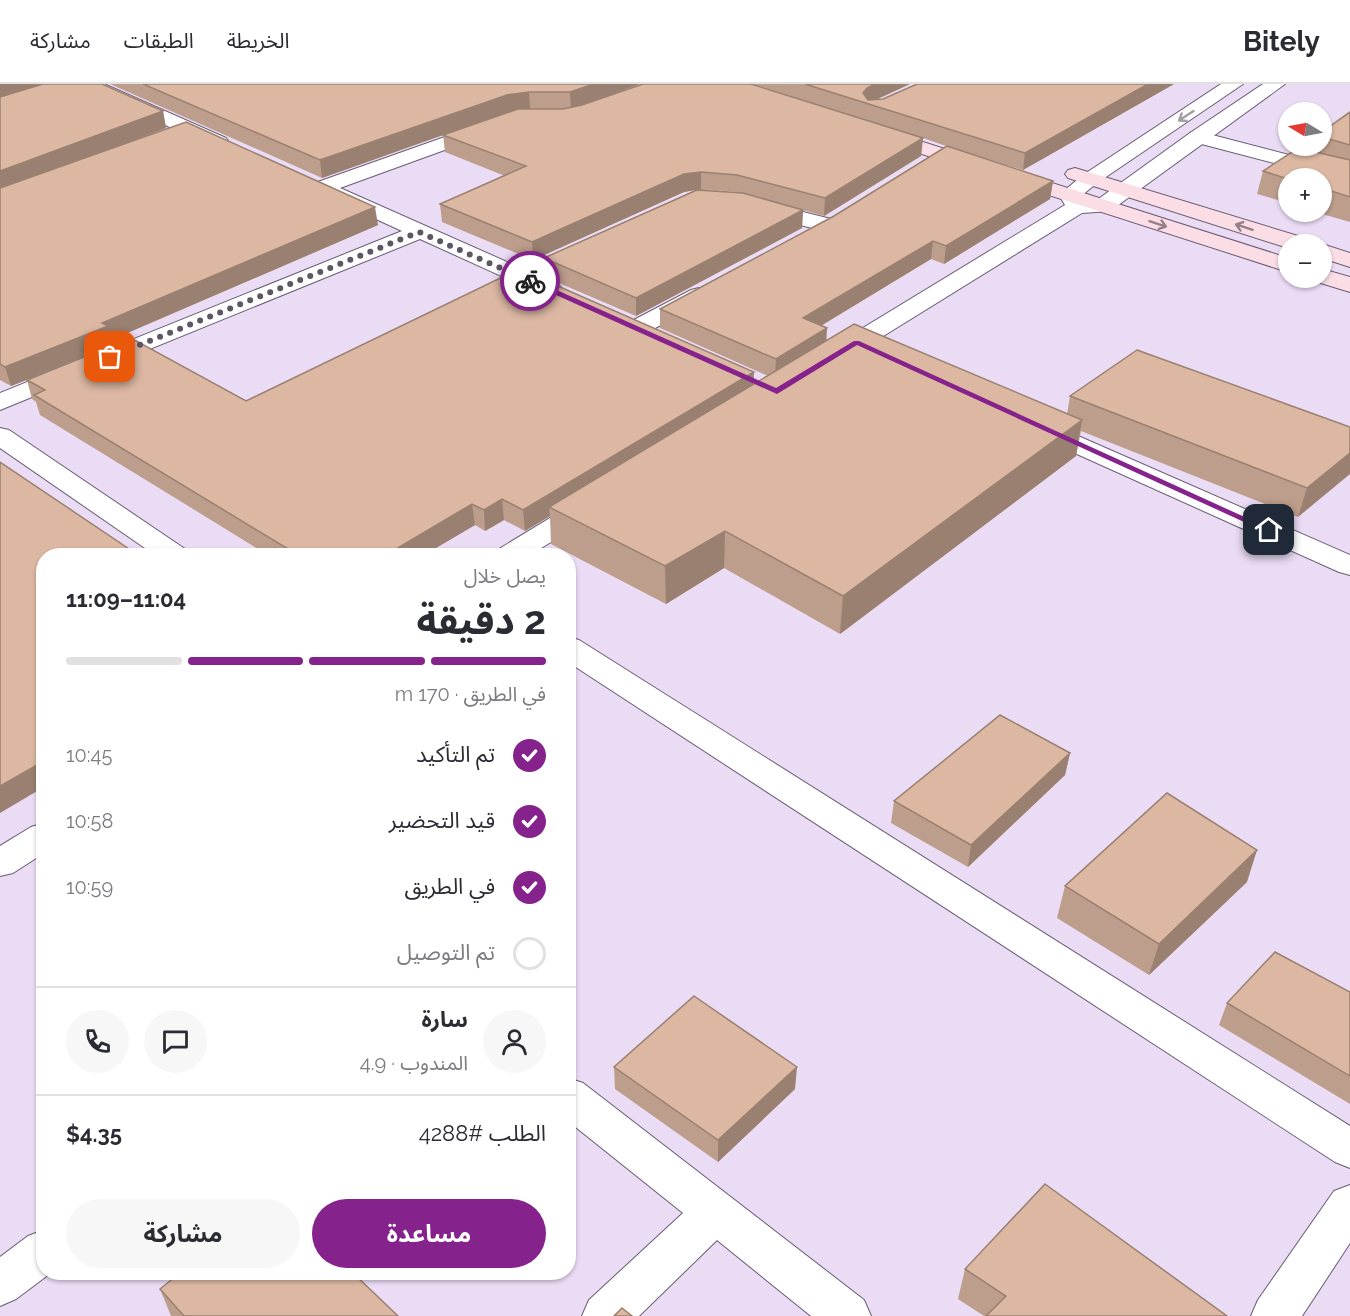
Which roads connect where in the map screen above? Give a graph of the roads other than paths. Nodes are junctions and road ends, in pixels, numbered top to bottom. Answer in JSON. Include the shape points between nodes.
{"nodes":[{"id":1,"x":89,"y":84,"type":"edge"},
{"id":2,"x":1234,"y":84,"type":"edge"},
{"id":3,"x":1276,"y":84,"type":"edge"},
{"id":4,"x":507,"y":121,"type":"edge"},
{"id":5,"x":189,"y":129,"type":"junction"},
{"id":6,"x":862,"y":129,"type":"edge"},
{"id":7,"x":167,"y":137,"type":"edge"},
{"id":8,"x":1197,"y":137,"type":"junction"},
{"id":9,"x":242,"y":152,"type":"edge"},
{"id":10,"x":940,"y":155,"type":"junction"},
{"id":11,"x":1056,"y":168,"type":"dead end"},
{"id":12,"x":915,"y":169,"type":"edge"},
{"id":13,"x":1350,"y":177,"type":"edge"},
{"id":14,"x":1090,"y":179,"type":"junction"},
{"id":15,"x":1126,"y":190,"type":"junction"},
{"id":16,"x":739,"y":202,"type":"edge"},
{"id":17,"x":1083,"y":203,"type":"junction"},
{"id":18,"x":419,"y":232,"type":"junction"},
{"id":19,"x":1278,"y":237,"type":"edge"},
{"id":20,"x":804,"y":238,"type":"edge"},
{"id":21,"x":1332,"y":254,"type":"edge"},
{"id":22,"x":1350,"y":260,"type":"edge"},
{"id":23,"x":1278,"y":263,"type":"edge"},
{"id":24,"x":541,"y":267,"type":"dead end"},
{"id":25,"x":521,"y":277,"type":"junction"},
{"id":26,"x":1332,"y":279,"type":"edge"},
{"id":27,"x":1350,"y":285,"type":"edge"},
{"id":28,"x":716,"y":286,"type":"edge"},
{"id":29,"x":573,"y":300,"type":"edge"},
{"id":30,"x":616,"y":319,"type":"edge"},
{"id":31,"x":637,"y":328,"type":"junction"},
{"id":32,"x":658,"y":338,"type":"edge"},
{"id":33,"x":856,"y":343,"type":"junction"},
{"id":34,"x":889,"y":358,"type":"edge"},
{"id":35,"x":816,"y":367,"type":"edge"},
{"id":36,"x":0,"y":402,"type":"edge"},
{"id":37,"x":1019,"y":417,"type":"edge"},
{"id":38,"x":0,"y":436,"type":"edge"},
{"id":39,"x":608,"y":494,"type":"edge"},
{"id":40,"x":165,"y":548,"type":"edge"},
{"id":41,"x":520,"y":548,"type":"edge"},
{"id":42,"x":1350,"y":566,"type":"edge"},
{"id":43,"x":576,"y":652,"type":"edge"},
{"id":44,"x":36,"y":841,"type":"edge"},
{"id":45,"x":0,"y":862,"type":"edge"},
{"id":46,"x":576,"y":1102,"type":"edge"},
{"id":47,"x":1350,"y":1149,"type":"edge"},
{"id":48,"x":1350,"y":1206,"type":"edge"},
{"id":49,"x":716,"y":1212,"type":"junction"},
{"id":50,"x":36,"y":1257,"type":"edge"},
{"id":51,"x":0,"y":1284,"type":"edge"},
{"id":52,"x":606,"y":1316,"type":"edge"},
{"id":53,"x":847,"y":1316,"type":"edge"},
{"id":54,"x":1275,"y":1316,"type":"edge"}],
"edges":[{"from":1,"to":5,"type":"street"},
{"from":2,"to":14,"type":"street","one_way":true},
{"from":3,"to":8,"type":"street"},
{"from":4,"to":18,"type":"street","via":[[313,183]]},
{"from":5,"to":7,"type":"street"},
{"from":5,"to":9,"type":"street"},
{"from":6,"to":10,"type":"main road"},
{"from":8,"to":13,"type":"street"},
{"from":8,"to":15,"type":"street"},
{"from":10,"to":12,"type":"street"},
{"from":10,"to":17,"type":"main road"},
{"from":11,"to":14,"type":"main road"},
{"from":14,"to":15,"type":"main road"},
{"from":14,"to":17,"type":"street"},
{"from":15,"to":17,"type":"street"},
{"from":19,"to":15,"type":"main road","one_way":true},
{"from":16,"to":20,"type":"street","via":[[836,220]]},
{"from":17,"to":23,"type":"main road","one_way":true},
{"from":17,"to":33,"type":"street"},
{"from":18,"to":25,"type":"street"},
{"from":18,"to":36,"type":"street"},
{"from":21,"to":22,"type":"main road"},
{"from":24,"to":25,"type":"street"},
{"from":25,"to":29,"type":"street"},
{"from":26,"to":27,"type":"main road"},
{"from":28,"to":31,"type":"street"},
{"from":30,"to":31,"type":"street"},
{"from":31,"to":32,"type":"street"},
{"from":33,"to":34,"type":"street"},
{"from":33,"to":35,"type":"street"},
{"from":37,"to":42,"type":"street"},
{"from":38,"to":40,"type":"street"},
{"from":39,"to":41,"type":"street"},
{"from":43,"to":47,"type":"street"},
{"from":44,"to":45,"type":"street"},
{"from":46,"to":49,"type":"street"},
{"from":48,"to":54,"type":"street"},
{"from":49,"to":52,"type":"street"},
{"from":49,"to":53,"type":"street"},
{"from":50,"to":51,"type":"street"}]}
